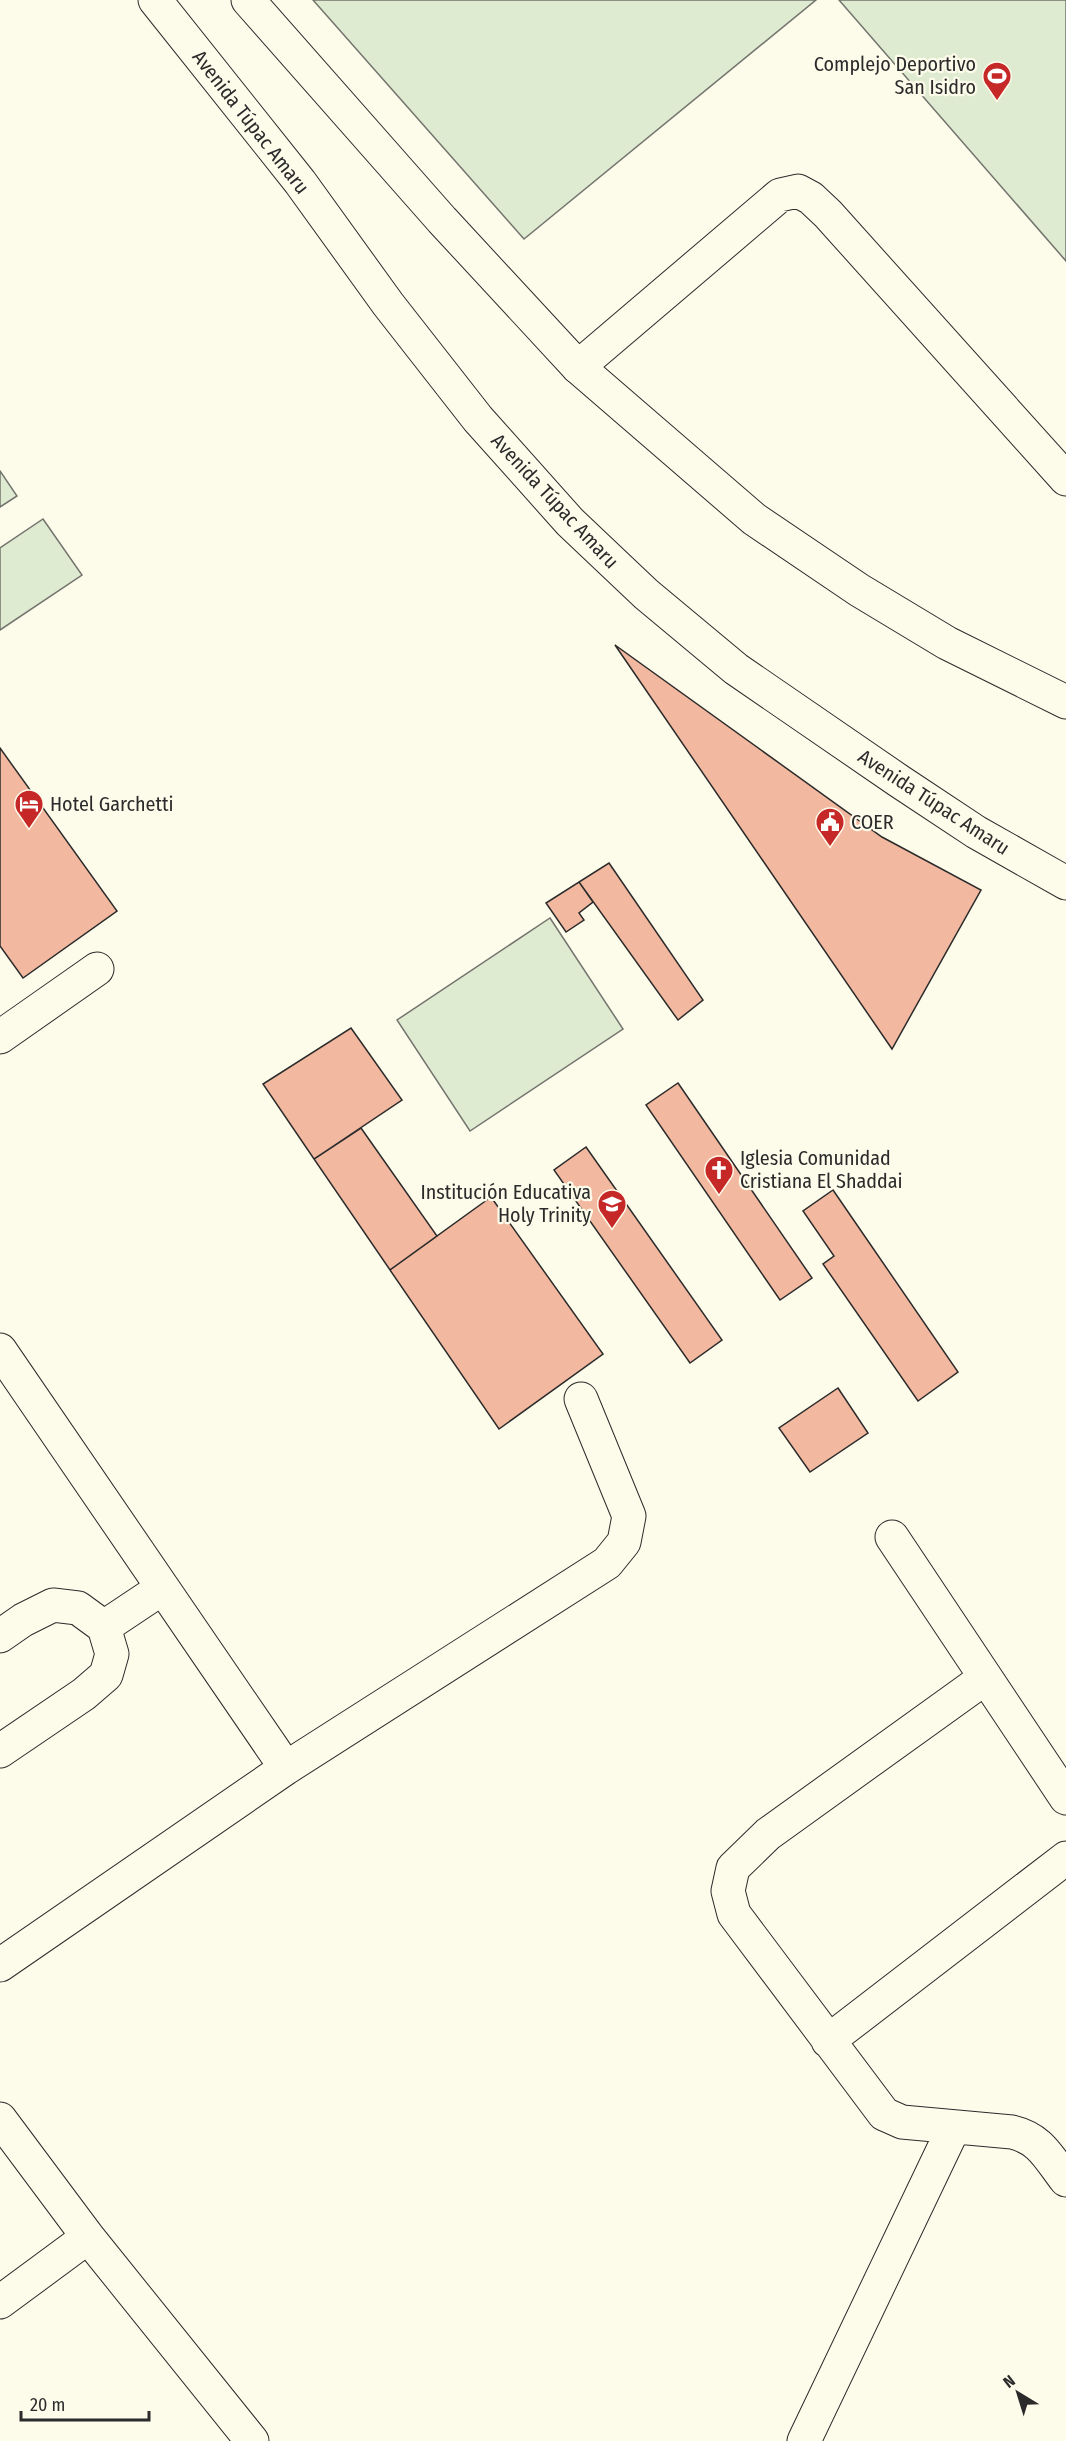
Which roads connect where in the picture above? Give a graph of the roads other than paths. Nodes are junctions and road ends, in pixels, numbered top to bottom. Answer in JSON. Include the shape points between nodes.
{"nodes":[{"id":1,"x":248,"y":0,"type":"edge"},
{"id":2,"x":160,"y":2,"type":"edge"},
{"id":3,"x":578,"y":367,"type":"junction"},
{"id":4,"x":1066,"y":479,"type":"edge"},
{"id":5,"x":1066,"y":702,"type":"edge"},
{"id":6,"x":1066,"y":883,"type":"edge"},
{"id":7,"x":98,"y":969,"type":"dead end"},
{"id":8,"x":0,"y":1037,"type":"edge"},
{"id":9,"x":0,"y":1350,"type":"edge"},
{"id":10,"x":581,"y":1399,"type":"dead end"},
{"id":11,"x":892,"y":1538,"type":"dead end"},
{"id":12,"x":162,"y":1588,"type":"junction"},
{"id":13,"x":104,"y":1627,"type":"junction"},
{"id":14,"x":0,"y":1636,"type":"edge"},
{"id":15,"x":985,"y":1678,"type":"junction"},
{"id":16,"x":0,"y":1751,"type":"edge"},
{"id":17,"x":286,"y":1768,"type":"junction"},
{"id":18,"x":1066,"y":1798,"type":"edge"},
{"id":19,"x":1066,"y":1858,"type":"edge"},
{"id":20,"x":0,"y":1965,"type":"edge"},
{"id":21,"x":828,"y":2041,"type":"junction"},
{"id":22,"x":0,"y":2119,"type":"edge"},
{"id":23,"x":954,"y":2127,"type":"junction"},
{"id":24,"x":1066,"y":2180,"type":"edge"},
{"id":25,"x":88,"y":2237,"type":"junction"},
{"id":26,"x":0,"y":2302,"type":"edge"},
{"id":27,"x":248,"y":2440,"type":"edge"},
{"id":28,"x":804,"y":2441,"type":"edge"}],
"edges":[{"from":1,"to":3,"type":"street"},
{"from":2,"to":6,"type":"street","name":"Avenida Túpac Amaru","via":[[478,419],[570,522],[646,594],[736,669],[957,819]]},
{"from":3,"to":4,"type":"street","via":[[780,195],[798,191],[828,214]]},
{"from":3,"to":5,"type":"street","via":[[754,519],[946,643]]},
{"from":7,"to":8,"type":"street"},
{"from":9,"to":12,"type":"street"},
{"from":10,"to":17,"type":"street","via":[[629,1516],[624,1542],[607,1563]]},
{"from":11,"to":15,"type":"street"},
{"from":12,"to":13,"type":"street"},
{"from":12,"to":17,"type":"street"},
{"from":13,"to":14,"type":"street","via":[[78,1608],[53,1605]]},
{"from":13,"to":16,"type":"street","via":[[112,1654],[106,1676]]},
{"from":15,"to":18,"type":"street"},
{"from":15,"to":21,"type":"street","via":[[768,1834],[733,1868],[728,1890],[734,1914]]},
{"from":17,"to":20,"type":"street"},
{"from":19,"to":21,"type":"street"},
{"from":21,"to":23,"type":"street","via":[[884,2114],[902,2122]]},
{"from":22,"to":25,"type":"street"},
{"from":23,"to":24,"type":"street","via":[[1029,2136]]},
{"from":23,"to":28,"type":"street"},
{"from":25,"to":26,"type":"street"},
{"from":25,"to":27,"type":"street"}]}
